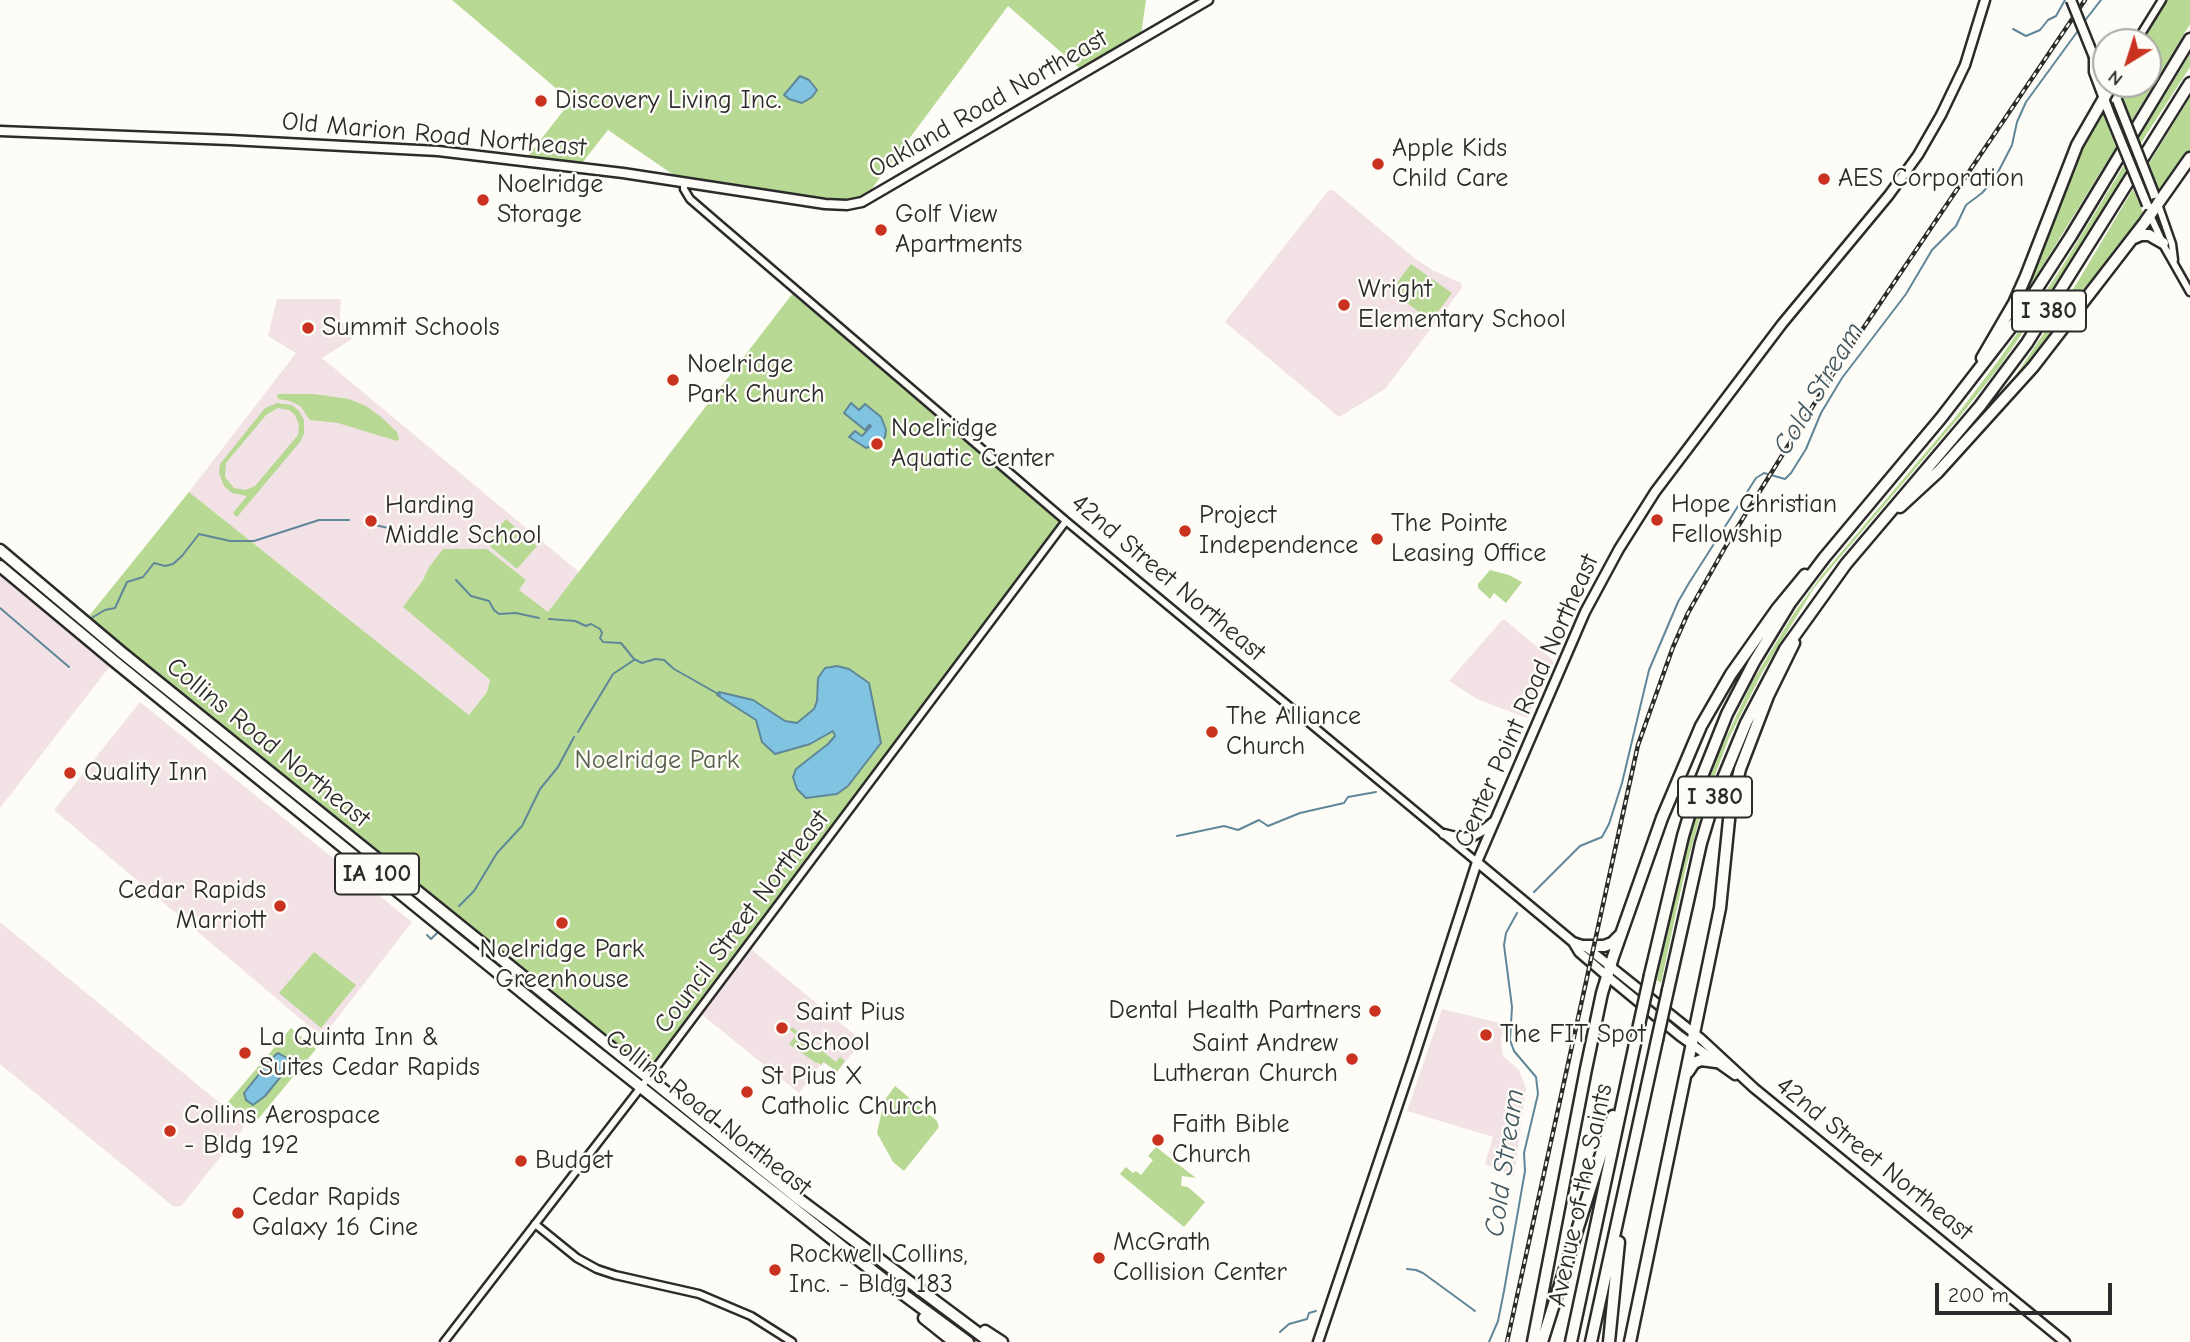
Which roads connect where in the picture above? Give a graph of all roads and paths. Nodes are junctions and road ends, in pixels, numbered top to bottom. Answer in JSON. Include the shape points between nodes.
{"nodes":[{"id":1,"x":1208,"y":0,"type":"edge"},
{"id":2,"x":1985,"y":0,"type":"edge"},
{"id":3,"x":2071,"y":0,"type":"edge"},
{"id":4,"x":2162,"y":0,"type":"edge"},
{"id":5,"x":2145,"y":28,"type":"edge"},
{"id":6,"x":2190,"y":39,"type":"edge"},
{"id":7,"x":2092,"y":52,"type":"edge"},
{"id":8,"x":2190,"y":83,"type":"edge"},
{"id":9,"x":2104,"y":98,"type":"joint"},
{"id":10,"x":2116,"y":98,"type":"edge"},
{"id":11,"x":0,"y":131,"type":"edge"},
{"id":12,"x":2190,"y":158,"type":"edge"},
{"id":13,"x":684,"y":182,"type":"junction"},
{"id":14,"x":2156,"y":199,"type":"junction"},
{"id":15,"x":862,"y":202,"type":"joint"},
{"id":16,"x":2149,"y":210,"type":"junction"},
{"id":17,"x":2130,"y":241,"type":"junction"},
{"id":18,"x":2163,"y":243,"type":"junction"},
{"id":19,"x":2175,"y":262,"type":"junction"},
{"id":20,"x":2190,"y":292,"type":"edge"},
{"id":21,"x":1960,"y":394,"type":"junction"},
{"id":22,"x":1066,"y":521,"type":"junction"},
{"id":23,"x":1882,"y":521,"type":"junction"},
{"id":24,"x":0,"y":550,"type":"edge"},
{"id":25,"x":1824,"y":558,"type":"junction"},
{"id":26,"x":0,"y":566,"type":"edge"},
{"id":27,"x":1804,"y":620,"type":"junction"},
{"id":28,"x":1495,"y":820,"type":"junction"},
{"id":29,"x":1444,"y":834,"type":"junction"},
{"id":30,"x":1477,"y":862,"type":"junction"},
{"id":31,"x":424,"y":912,"type":"junction"},
{"id":32,"x":1622,"y":932,"type":"junction"},
{"id":33,"x":1573,"y":942,"type":"junction"},
{"id":34,"x":1585,"y":946,"type":"junction"},
{"id":35,"x":513,"y":966,"type":"junction"},
{"id":36,"x":1608,"y":971,"type":"junction"},
{"id":37,"x":1695,"y":1034,"type":"junction"},
{"id":38,"x":1693,"y":1045,"type":"junction"},
{"id":39,"x":1716,"y":1062,"type":"junction"},
{"id":40,"x":1629,"y":1065,"type":"junction"},
{"id":41,"x":1688,"y":1073,"type":"junction"},
{"id":42,"x":645,"y":1082,"type":"junction"},
{"id":43,"x":1754,"y":1088,"type":"junction"},
{"id":44,"x":1624,"y":1195,"type":"junction"},
{"id":45,"x":535,"y":1224,"type":"junction"},
{"id":46,"x":860,"y":1246,"type":"junction"},
{"id":47,"x":888,"y":1283,"type":"junction"},
{"id":48,"x":444,"y":1342,"type":"edge"},
{"id":49,"x":792,"y":1342,"type":"edge"},
{"id":50,"x":954,"y":1342,"type":"edge"},
{"id":51,"x":968,"y":1342,"type":"edge"},
{"id":52,"x":990,"y":1342,"type":"edge"},
{"id":53,"x":1002,"y":1342,"type":"edge"},
{"id":54,"x":1318,"y":1342,"type":"edge"},
{"id":55,"x":1533,"y":1342,"type":"edge"},
{"id":56,"x":1542,"y":1342,"type":"edge"},
{"id":57,"x":1571,"y":1342,"type":"edge"},
{"id":58,"x":1591,"y":1342,"type":"edge"},
{"id":59,"x":1609,"y":1342,"type":"edge"},
{"id":60,"x":1630,"y":1342,"type":"edge"},
{"id":61,"x":2065,"y":1342,"type":"edge"}],
"edges":[{"from":1,"to":15,"type":"main road","name":"Oakland Road Northeast"},
{"from":2,"to":28,"type":"main road","name":"Center Point Road Northeast","via":[[1961,73],[1913,162],[1735,384],[1635,522],[1585,612]]},
{"from":3,"to":7,"type":"main road","bridge":true},
{"from":4,"to":5,"type":"street"},
{"from":6,"to":21,"type":"highway","name":"Avenue of the Saints","number":"I 380","via":[[2040,287]]},
{"from":8,"to":23,"type":"highway","name":"Avenue of the Saints","number":"I 380","via":[[2027,343]]},
{"from":9,"to":16,"type":"main road","bridge":true},
{"from":9,"to":21,"type":"highway","via":[[2067,166],[2014,303]]},
{"from":10,"to":14,"type":"main road","bridge":true},
{"from":11,"to":13,"type":"main road","name":"Old Marion Road Northeast","via":[[438,151]]},
{"from":12,"to":14,"type":"highway"},
{"from":13,"to":15,"type":"main road","name":"Old Marion Road Northeast","via":[[825,204]]},
{"from":13,"to":22,"type":"street","name":"42nd Street Northeast","via":[[697,205]]},
{"from":14,"to":16,"type":"highway"},
{"from":14,"to":19,"type":"street"},
{"from":16,"to":17,"type":"highway"},
{"from":16,"to":18,"type":"street"},
{"from":17,"to":18,"type":"highway","via":[[2146,234]]},
{"from":17,"to":23,"type":"highway","via":[[2008,397],[1938,472]]},
{"from":18,"to":19,"type":"street"},
{"from":19,"to":20,"type":"street"},
{"from":21,"to":25,"type":"highway","name":"Avenue of the Saints","number":"I 380"},
{"from":22,"to":29,"type":"street","name":"42nd Street Northeast"},
{"from":22,"to":42,"type":"street","name":"Council Street Northeast"},
{"from":23,"to":27,"type":"highway","name":"Avenue of the Saints","number":"I 380"},
{"from":24,"to":35,"type":"highway","name":"Collins Road Northeast","number":"IA 100"},
{"from":25,"to":32,"type":"highway","via":[[1796,584],[1731,674],[1701,726]]},
{"from":25,"to":40,"type":"highway","name":"Avenue of the Saints","number":"I 380","bridge":true,"via":[[1767,640],[1704,769]]},
{"from":26,"to":31,"type":"highway","name":"Collins Road Northeast","number":"IA 100"},
{"from":27,"to":37,"type":"highway","via":[[1740,769],[1730,810],[1720,908]]},
{"from":27,"to":44,"type":"highway","name":"Avenue of the Saints","number":"I 380","bridge":true,"via":[[1756,702],[1714,800]]},
{"from":28,"to":29,"type":"main road","via":[[1471,836]]},
{"from":28,"to":30,"type":"main road","name":"Center Point Road Northeast"},
{"from":29,"to":30,"type":"street","name":"42nd Street Northeast"},
{"from":30,"to":33,"type":"main road","name":"42nd Street Northeast"},
{"from":30,"to":54,"type":"main road","name":"Center Point Road Northeast"},
{"from":31,"to":35,"type":"highway","name":"Collins Road Northeast","via":[[433,910],[492,957]]},
{"from":31,"to":42,"type":"highway","name":"Collins Road Northeast","number":"IA 100","via":[[555,1019]]},
{"from":32,"to":34,"type":"highway","via":[[1609,944]]},
{"from":32,"to":36,"type":"highway"},
{"from":33,"to":34,"type":"main road","name":"42nd Street Northeast"},
{"from":33,"to":36,"type":"main road","name":"42nd Street Northeast","via":[[1579,952]]},
{"from":34,"to":36,"type":"main road","name":"42nd Street Northeast"},
{"from":35,"to":42,"type":"highway","name":"Collins Road Northeast","number":"IA 100"},
{"from":36,"to":37,"type":"main road","name":"42nd Street Northeast"},
{"from":36,"to":38,"type":"main road","name":"42nd Street Northeast"},
{"from":36,"to":55,"type":"highway"},
{"from":37,"to":38,"type":"highway"},
{"from":37,"to":43,"type":"main road","name":"42nd Street Northeast"},
{"from":38,"to":39,"type":"main road","name":"42nd Street Northeast"},
{"from":38,"to":41,"type":"highway"},
{"from":39,"to":41,"type":"highway","via":[[1701,1060]]},
{"from":39,"to":43,"type":"main road","name":"42nd Street Northeast"},
{"from":40,"to":56,"type":"highway"},
{"from":40,"to":57,"type":"highway","name":"Avenue of the Saints","number":"I 380"},
{"from":41,"to":60,"type":"highway"},
{"from":42,"to":45,"type":"street","name":"Council Street Northeast"},
{"from":42,"to":46,"type":"highway","name":"Collins Road Northeast","number":"IA 100"},
{"from":42,"to":47,"type":"highway","name":"Collins Road Northeast","number":"IA 100"},
{"from":43,"to":61,"type":"main road","name":"42nd Street Northeast"},
{"from":44,"to":58,"type":"highway","name":"Avenue of the Saints","number":"I 380"},
{"from":44,"to":59,"type":"highway"},
{"from":45,"to":48,"type":"street","name":"Council Street Northeast"},
{"from":45,"to":49,"type":"street","via":[[597,1269],[699,1294],[751,1316]]},
{"from":46,"to":52,"type":"highway","name":"Collins Road Northeast","number":"IA 100"},
{"from":46,"to":53,"type":"highway"},
{"from":47,"to":50,"type":"highway"},
{"from":47,"to":51,"type":"highway","name":"Collins Road Northeast","number":"IA 100"}]}
